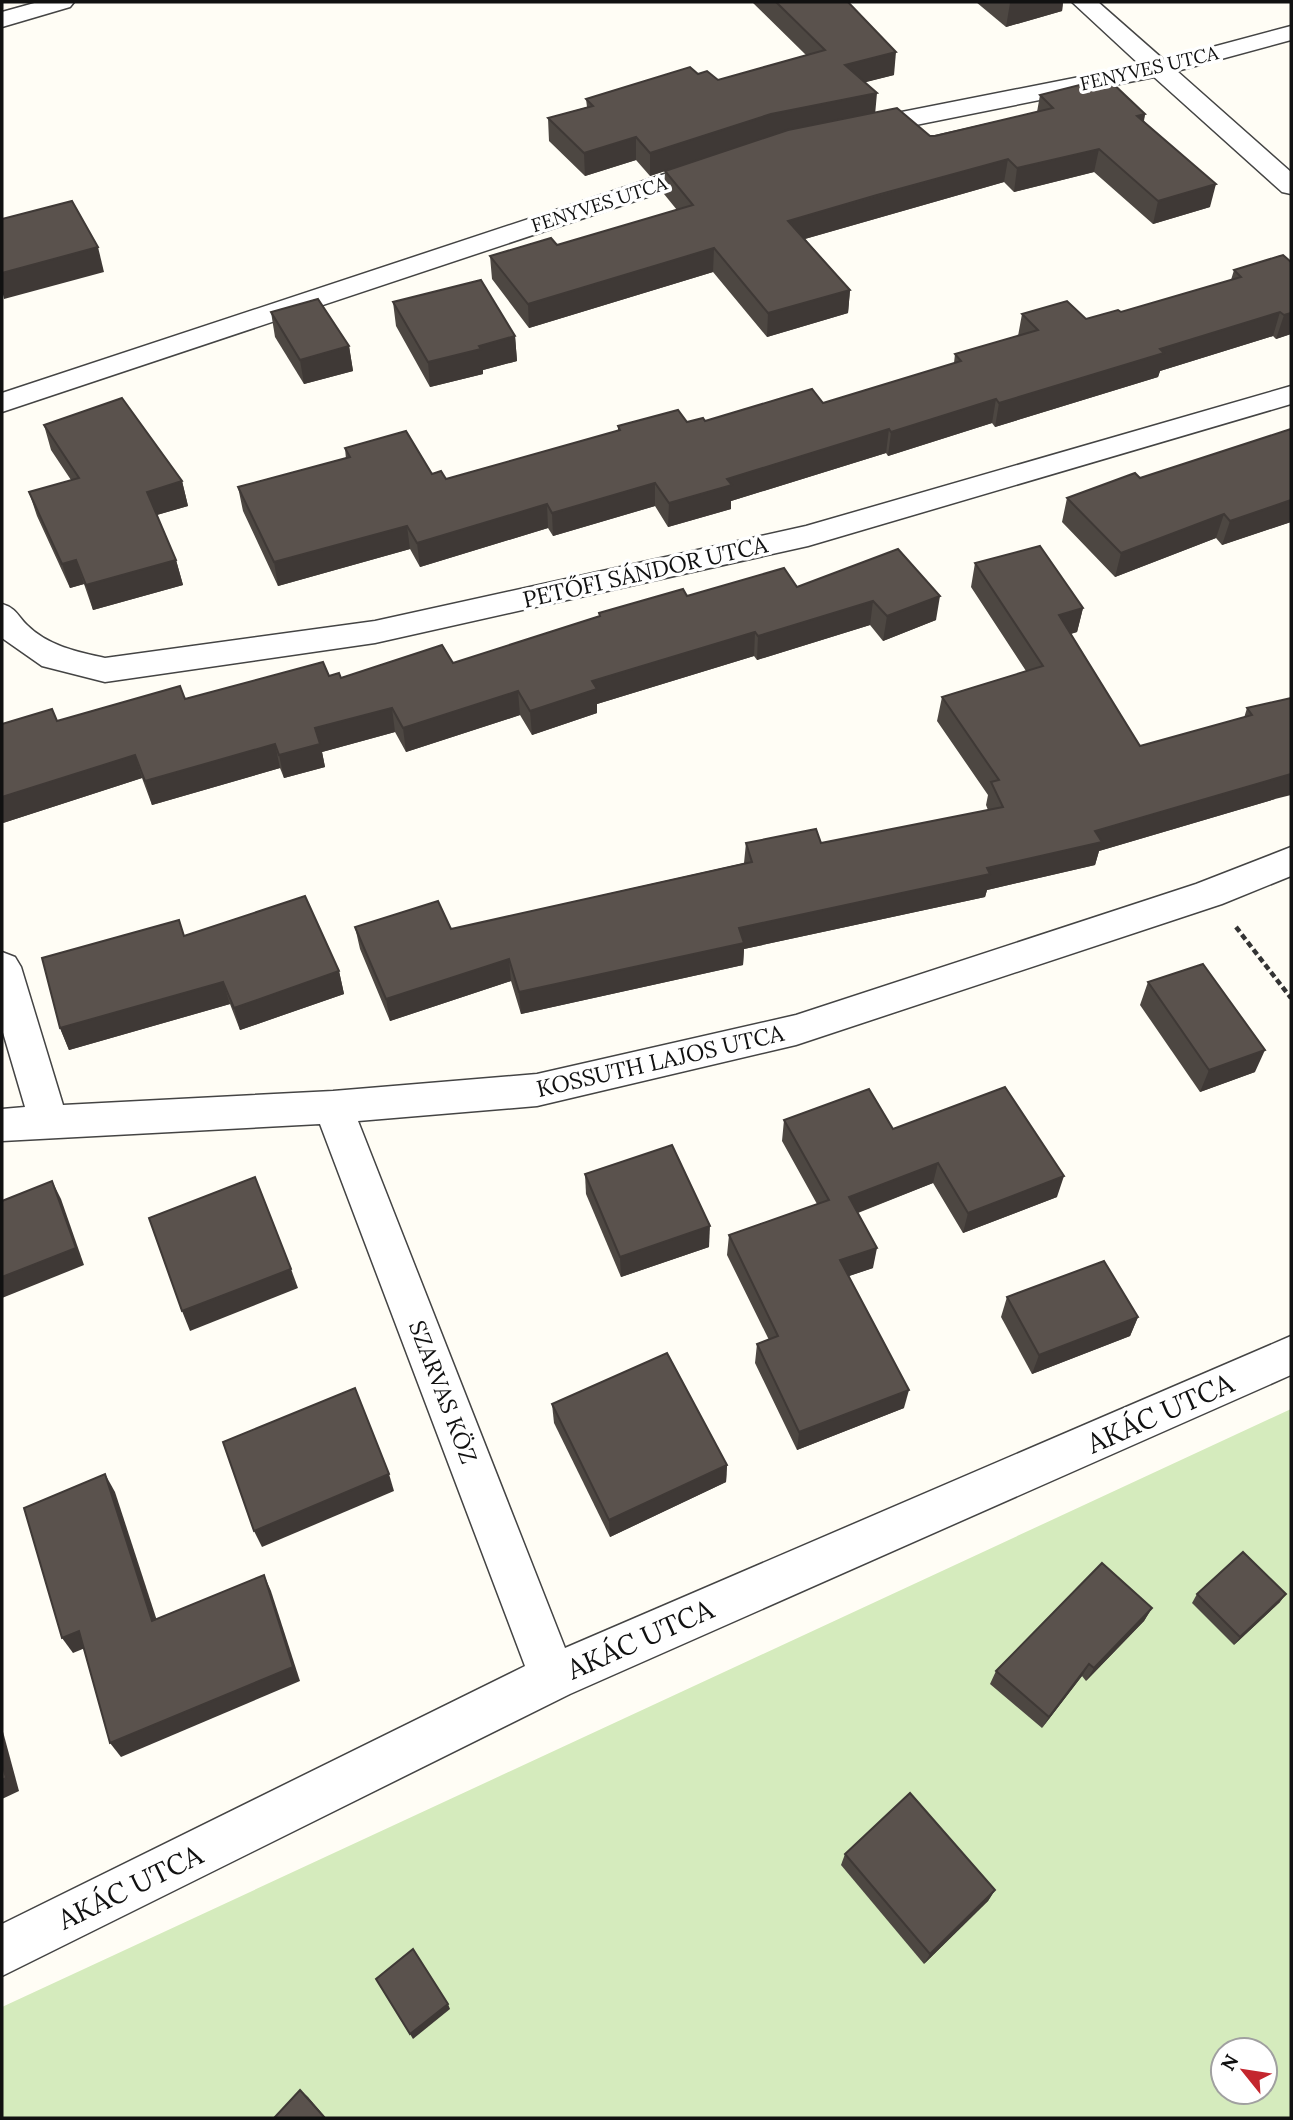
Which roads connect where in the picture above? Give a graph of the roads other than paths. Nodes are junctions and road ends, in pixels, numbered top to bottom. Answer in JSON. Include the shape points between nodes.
{"nodes":[{"id":1,"x":62,"y":2,"type":"edge"},
{"id":2,"x":1084,"y":2,"type":"edge"},
{"id":3,"x":2,"y":20,"type":"edge"},
{"id":4,"x":1291,"y":33,"type":"edge"},
{"id":5,"x":1158,"y":69,"type":"junction"},
{"id":6,"x":833,"y":134,"type":"edge"},
{"id":7,"x":740,"y":157,"type":"edge"},
{"id":8,"x":1291,"y":186,"type":"edge"},
{"id":9,"x":1291,"y":395,"type":"edge"},
{"id":10,"x":2,"y":403,"type":"edge"},
{"id":11,"x":2,"y":614,"type":"edge"},
{"id":12,"x":1291,"y":861,"type":"edge"},
{"id":13,"x":2,"y":967,"type":"edge"},
{"id":14,"x":333,"y":1107,"type":"junction"},
{"id":15,"x":48,"y":1120,"type":"junction"},
{"id":16,"x":2,"y":1125,"type":"edge"},
{"id":17,"x":1291,"y":1355,"type":"edge"},
{"id":18,"x":553,"y":1677,"type":"junction"},
{"id":19,"x":2,"y":1951,"type":"edge"}],
"edges":[{"from":1,"to":3,"type":"street"},
{"from":2,"to":5,"type":"street"},
{"from":4,"to":5,"type":"street","name":"FENYVES UTCA"},
{"from":5,"to":6,"type":"street","name":"FENYVES UTCA"},
{"from":5,"to":8,"type":"street"},
{"from":7,"to":10,"type":"street","name":"FENYVES UTCA"},
{"from":9,"to":11,"type":"street","name":"PETŐFI SÁNDOR UTCA","via":[[808,536],[375,632],[105,670],[54,658],[16,635]]},
{"from":12,"to":14,"type":"street","name":"KOSSUTH LAJOS UTCA","via":[[1209,894],[796,1030],[537,1090]]},
{"from":13,"to":15,"type":"street"},
{"from":14,"to":15,"type":"street","name":"KOSSUTH LAJOS UTCA"},
{"from":14,"to":18,"type":"street","name":"SZARVAS KÖZ"},
{"from":15,"to":16,"type":"street","name":"KOSSUTH LAJOS UTCA"},
{"from":17,"to":18,"type":"street","name":"AKÁC UTCA"},
{"from":18,"to":19,"type":"street","name":"AKÁC UTCA"}]}
